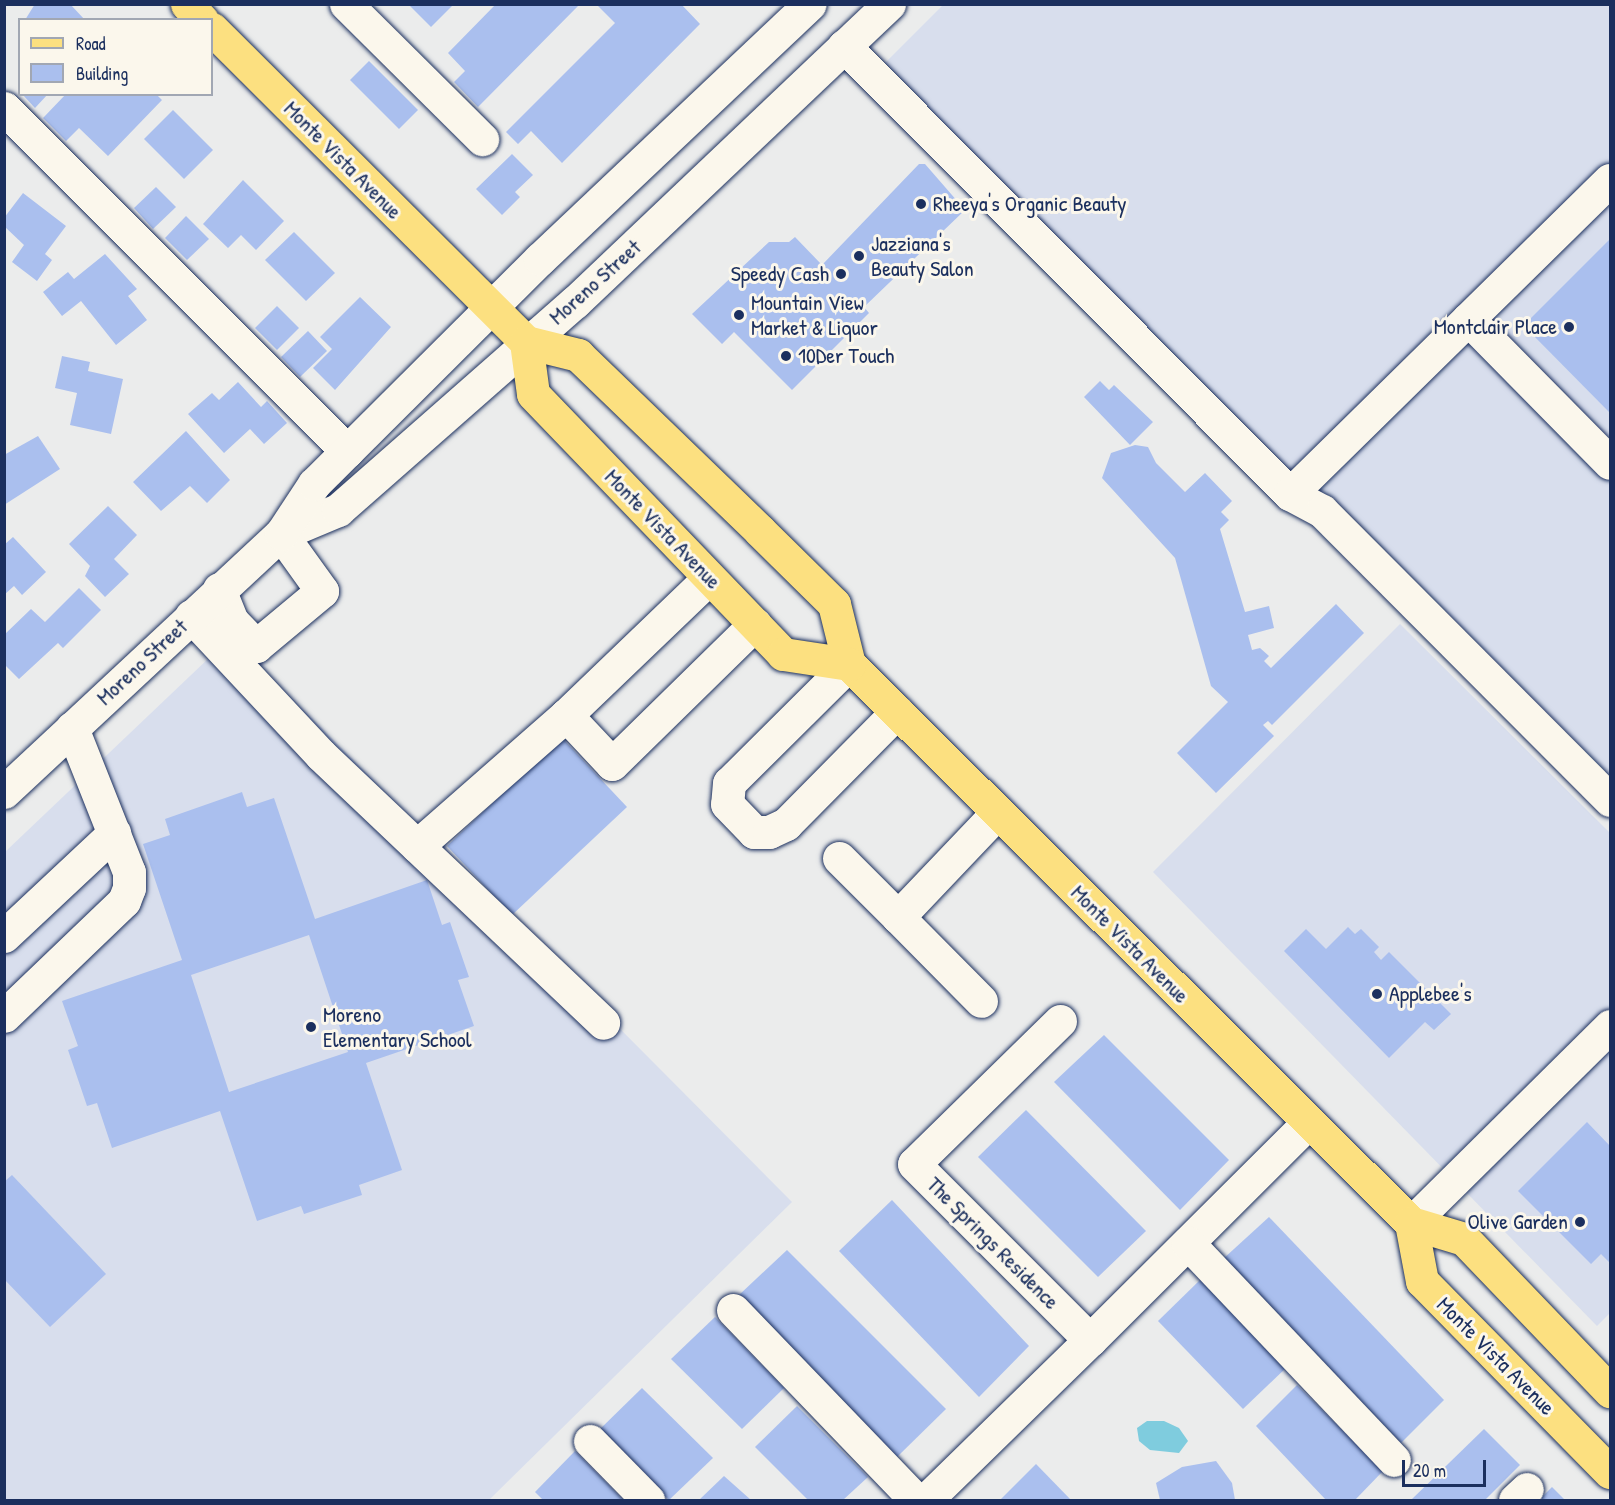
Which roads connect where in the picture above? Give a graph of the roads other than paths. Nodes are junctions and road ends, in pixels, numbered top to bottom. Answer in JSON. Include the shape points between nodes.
{"nodes":[{"id":1,"x":187,"y":4,"type":"edge"},
{"id":2,"x":346,"y":4,"type":"edge"},
{"id":3,"x":889,"y":4,"type":"edge"},
{"id":4,"x":800,"y":8,"type":"edge"},
{"id":5,"x":200,"y":18,"type":"edge"},
{"id":6,"x":213,"y":30,"type":"edge"},
{"id":7,"x":844,"y":46,"type":"junction"},
{"id":8,"x":4,"y":108,"type":"edge"},
{"id":9,"x":482,"y":139,"type":"dead end"},
{"id":10,"x":1611,"y":180,"type":"edge"},
{"id":11,"x":493,"y":309,"type":"junction"},
{"id":12,"x":1468,"y":319,"type":"junction"},
{"id":13,"x":526,"y":342,"type":"junction"},
{"id":14,"x":347,"y":451,"type":"junction"},
{"id":15,"x":1611,"y":463,"type":"edge"},
{"id":16,"x":1290,"y":494,"type":"junction"},
{"id":17,"x":281,"y":534,"type":"junction"},
{"id":18,"x":709,"y":578,"type":"junction"},
{"id":19,"x":219,"y":589,"type":"junction"},
{"id":20,"x":191,"y":616,"type":"junction"},
{"id":21,"x":755,"y":624,"type":"junction"},
{"id":22,"x":849,"y":664,"type":"junction"},
{"id":23,"x":897,"y":712,"type":"junction"},
{"id":24,"x":566,"y":715,"type":"junction"},
{"id":25,"x":72,"y":728,"type":"junction"},
{"id":26,"x":10,"y":775,"type":"edge"},
{"id":27,"x":1611,"y":801,"type":"edge"},
{"id":28,"x":998,"y":812,"type":"junction"},
{"id":29,"x":114,"y":833,"type":"junction"},
{"id":30,"x":417,"y":846,"type":"junction"},
{"id":31,"x":839,"y":858,"type":"dead end"},
{"id":32,"x":898,"y":917,"type":"junction"},
{"id":33,"x":4,"y":936,"type":"edge"},
{"id":34,"x":981,"y":1001,"type":"dead end"},
{"id":35,"x":4,"y":1016,"type":"edge"},
{"id":36,"x":1060,"y":1021,"type":"dead end"},
{"id":37,"x":603,"y":1023,"type":"dead end"},
{"id":38,"x":1611,"y":1026,"type":"edge"},
{"id":39,"x":1309,"y":1122,"type":"junction"},
{"id":40,"x":1411,"y":1223,"type":"junction"},
{"id":41,"x":1188,"y":1243,"type":"junction"},
{"id":42,"x":732,"y":1310,"type":"dead end"},
{"id":43,"x":1090,"y":1340,"type":"junction"},
{"id":44,"x":1611,"y":1391,"type":"edge"},
{"id":45,"x":590,"y":1441,"type":"dead end"},
{"id":46,"x":1394,"y":1460,"type":"dead end"},
{"id":47,"x":1611,"y":1472,"type":"edge"},
{"id":48,"x":648,"y":1500,"type":"edge"},
{"id":49,"x":916,"y":1500,"type":"edge"},
{"id":50,"x":926,"y":1500,"type":"edge"}],
"edges":[{"from":1,"to":5,"type":"main road"},
{"from":2,"to":9,"type":"street"},
{"from":3,"to":7,"type":"street","name":"Moreno Street"},
{"from":4,"to":11,"type":"street","name":"Moreno Street"},
{"from":6,"to":11,"type":"main road","name":"Monte Vista Avenue"},
{"from":7,"to":13,"type":"street","name":"Moreno Street","via":[[584,294]]},
{"from":7,"to":16,"type":"street"},
{"from":8,"to":14,"type":"street"},
{"from":10,"to":12,"type":"street"},
{"from":11,"to":13,"type":"main road","name":"Monte Vista Avenue"},
{"from":11,"to":14,"type":"street","name":"Moreno Street"},
{"from":12,"to":15,"type":"street"},
{"from":12,"to":16,"type":"street"},
{"from":13,"to":17,"type":"street","name":"Moreno Street","via":[[338,510]]},
{"from":13,"to":18,"type":"main road","name":"Monte Vista Avenue","via":[[534,394]]},
{"from":13,"to":22,"type":"main road","name":"Monte Vista Avenue","via":[[578,356],[834,604]]},
{"from":14,"to":17,"type":"street","name":"Moreno Street","via":[[314,484]]},
{"from":16,"to":27,"type":"street","via":[[1322,511]]},
{"from":17,"to":19,"type":"street","name":"Moreno Street"},
{"from":17,"to":19,"type":"street","via":[[322,591],[255,646],[232,621]]},
{"from":18,"to":21,"type":"main road","name":"Monte Vista Avenue"},
{"from":18,"to":24,"type":"street"},
{"from":19,"to":20,"type":"street","name":"Moreno Street"},
{"from":20,"to":25,"type":"street","name":"Moreno Street"},
{"from":20,"to":30,"type":"street","via":[[321,755]]},
{"from":21,"to":22,"type":"main road","name":"Monte Vista Avenue","via":[[783,654]]},
{"from":21,"to":24,"type":"street","via":[[612,764]]},
{"from":22,"to":23,"type":"main road","name":"Monte Vista Avenue"},
{"from":22,"to":23,"type":"street","via":[[729,783],[727,804],[754,832],[786,824]]},
{"from":23,"to":28,"type":"main road","name":"Monte Vista Avenue"},
{"from":24,"to":30,"type":"street"},
{"from":25,"to":26,"type":"street","name":"Moreno Street"},
{"from":25,"to":29,"type":"street"},
{"from":28,"to":32,"type":"street"},
{"from":28,"to":39,"type":"main road","name":"Monte Vista Avenue"},
{"from":29,"to":33,"type":"street"},
{"from":29,"to":35,"type":"street","via":[[129,872],[123,901]]},
{"from":30,"to":37,"type":"street"},
{"from":31,"to":32,"type":"street"},
{"from":32,"to":34,"type":"street"},
{"from":36,"to":43,"type":"street","name":"The Springs Residence","via":[[914,1164]]},
{"from":38,"to":40,"type":"street"},
{"from":39,"to":40,"type":"main road","name":"Monte Vista Avenue"},
{"from":39,"to":41,"type":"street"},
{"from":40,"to":44,"type":"main road","name":"Monte Vista Avenue","via":[[1464,1239]]},
{"from":40,"to":47,"type":"main road","name":"Monte Vista Avenue","via":[[1422,1281]]},
{"from":41,"to":43,"type":"street"},
{"from":41,"to":46,"type":"street"},
{"from":42,"to":49,"type":"street"},
{"from":43,"to":50,"type":"street"},
{"from":45,"to":48,"type":"street"}]}
